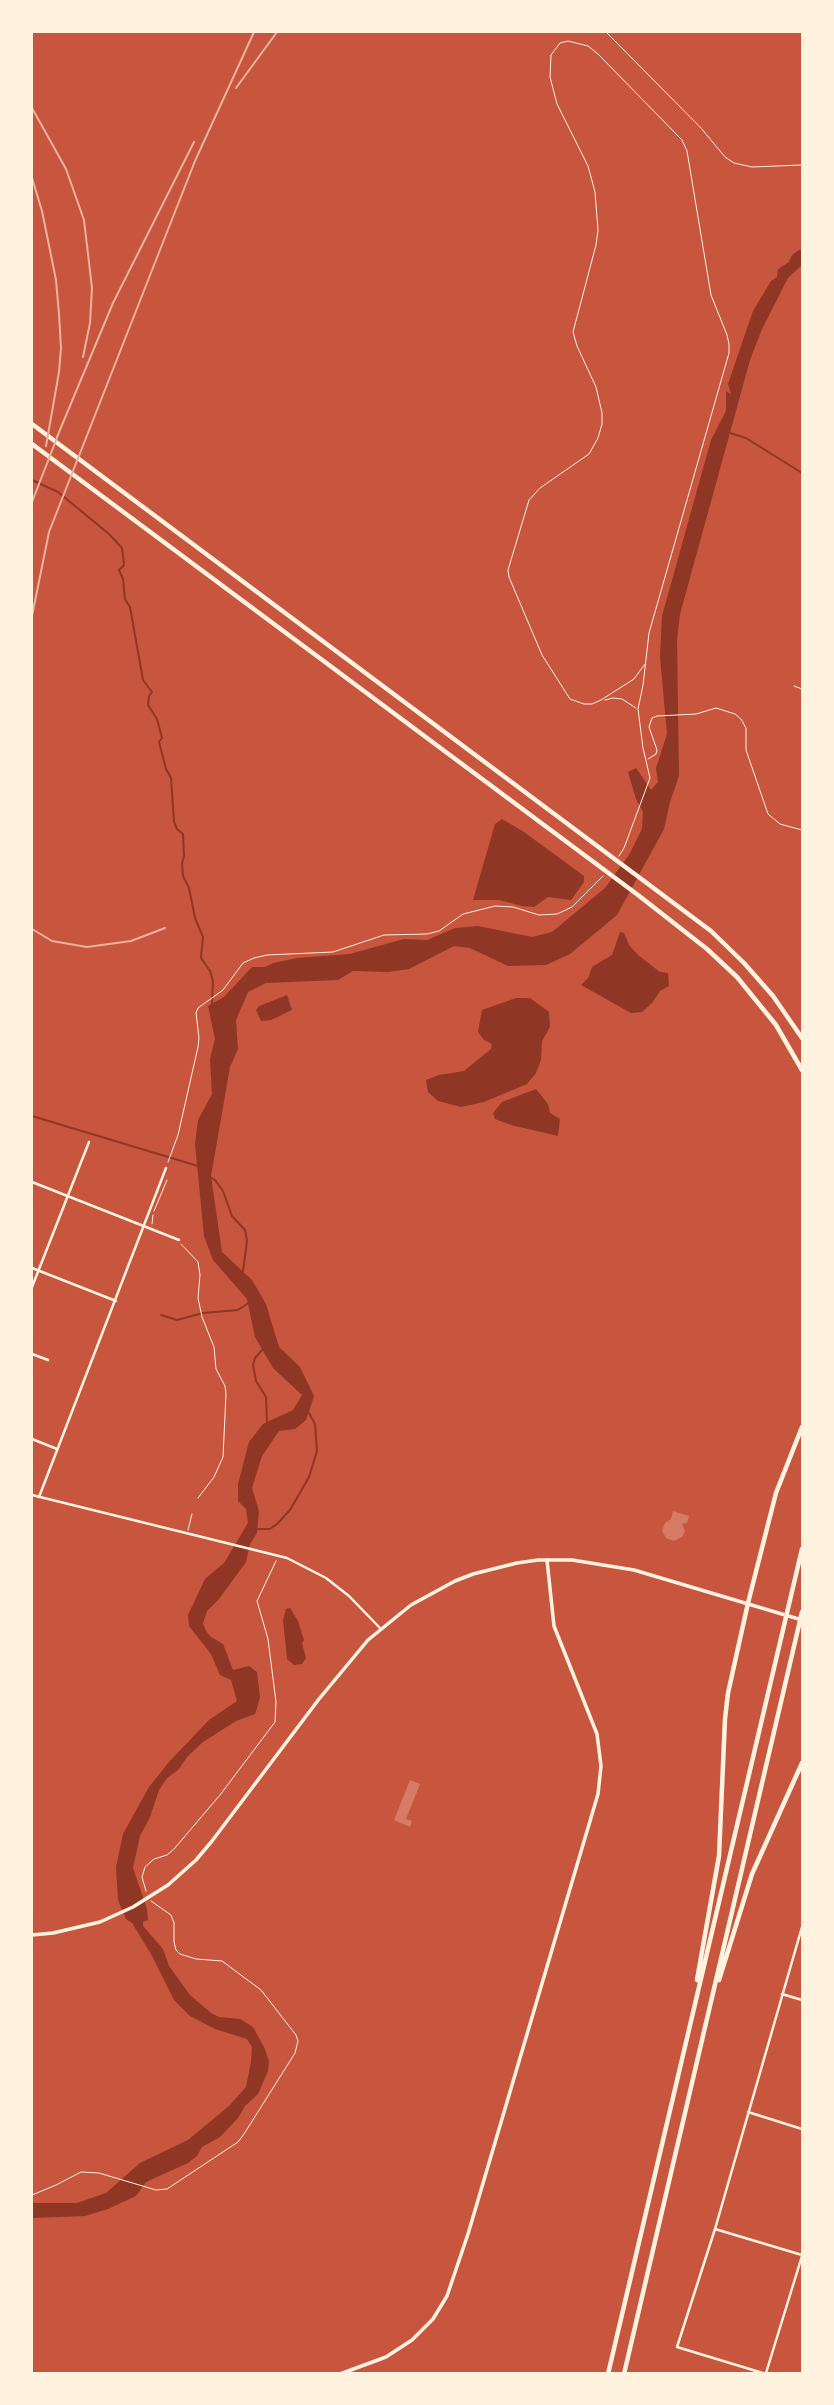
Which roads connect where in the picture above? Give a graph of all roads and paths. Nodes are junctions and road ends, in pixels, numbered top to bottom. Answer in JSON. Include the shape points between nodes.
{"nodes":[{"id":1,"x":606,"y":32,"type":"edge"},
{"id":2,"x":803,"y":166,"type":"edge"},
{"id":3,"x":32,"y":424,"type":"edge"},
{"id":4,"x":32,"y":444,"type":"edge"},
{"id":5,"x":645,"y":664,"type":"junction"},
{"id":6,"x":794,"y":687,"type":"dead end"},
{"id":7,"x":803,"y":689,"type":"edge"},
{"id":8,"x":601,"y":701,"type":"junction"},
{"id":9,"x":638,"y":709,"type":"junction"},
{"id":10,"x":646,"y":760,"type":"junction"},
{"id":11,"x":803,"y":830,"type":"edge"},
{"id":12,"x":615,"y":861,"type":"dead end"},
{"id":13,"x":608,"y":870,"type":"dead end"},
{"id":14,"x":803,"y":1038,"type":"edge"},
{"id":15,"x":803,"y":1070,"type":"edge"},
{"id":16,"x":89,"y":1142,"type":"dead end"},
{"id":17,"x":167,"y":1166,"type":"joint"},
{"id":18,"x":32,"y":1182,"type":"edge"},
{"id":19,"x":67,"y":1196,"type":"junction"},
{"id":20,"x":145,"y":1227,"type":"junction"},
{"id":21,"x":179,"y":1240,"type":"dead end"},
{"id":22,"x":32,"y":1268,"type":"edge"},
{"id":23,"x":38,"y":1271,"type":"junction"},
{"id":24,"x":32,"y":1286,"type":"edge"},
{"id":25,"x":116,"y":1301,"type":"junction"},
{"id":26,"x":201,"y":1311,"type":"dead end"},
{"id":27,"x":32,"y":1353,"type":"edge"},
{"id":28,"x":48,"y":1360,"type":"dead end"},
{"id":29,"x":803,"y":1427,"type":"edge"},
{"id":30,"x":32,"y":1439,"type":"edge"},
{"id":31,"x":57,"y":1449,"type":"junction"},
{"id":32,"x":32,"y":1495,"type":"edge"},
{"id":33,"x":39,"y":1497,"type":"junction"},
{"id":34,"x":198,"y":1498,"type":"dead end"},
{"id":35,"x":803,"y":1549,"type":"edge"},
{"id":36,"x":276,"y":1560,"type":"dead end"},
{"id":37,"x":547,"y":1560,"type":"junction"},
{"id":38,"x":748,"y":1603,"type":"junction"},
{"id":39,"x":803,"y":1612,"type":"edge"},
{"id":40,"x":803,"y":1619,"type":"edge"},
{"id":41,"x":380,"y":1628,"type":"junction"},
{"id":42,"x":803,"y":1763,"type":"edge"},
{"id":43,"x":803,"y":1927,"type":"edge"},
{"id":44,"x":32,"y":1935,"type":"edge"},
{"id":45,"x":782,"y":1994,"type":"junction"},
{"id":46,"x":803,"y":2000,"type":"edge"},
{"id":47,"x":708,"y":2017,"type":"junction"},
{"id":48,"x":685,"y":2041,"type":"junction"},
{"id":49,"x":748,"y":2112,"type":"junction"},
{"id":50,"x":803,"y":2129,"type":"edge"},
{"id":51,"x":32,"y":2195,"type":"edge"},
{"id":52,"x":715,"y":2230,"type":"junction"},
{"id":53,"x":803,"y":2256,"type":"edge"},
{"id":54,"x":766,"y":2373,"type":"edge"},
{"id":55,"x":340,"y":2374,"type":"edge"},
{"id":56,"x":608,"y":2374,"type":"edge"},
{"id":57,"x":624,"y":2374,"type":"edge"}],
"edges":[{"from":1,"to":2,"type":"lane","via":[[725,157],[752,167]]},
{"from":3,"to":14,"type":"highway","via":[[711,931],[773,996]]},
{"from":4,"to":15,"type":"highway","via":[[707,948],[776,1025]]},
{"from":5,"to":8,"type":"path","via":[[634,679]]},
{"from":5,"to":8,"type":"path","via":[[649,633],[729,344],[711,295],[682,141],[598,54],[568,41],[560,43],[551,55],[550,77],[595,192],[596,245],[573,332],[596,387],[602,424],[589,454],[529,500],[509,577],[542,655],[563,691],[583,705]]},
{"from":5,"to":9,"type":"path"},
{"from":6,"to":7,"type":"path"},
{"from":8,"to":9,"type":"path","via":[[622,699]]},
{"from":9,"to":10,"type":"path"},
{"from":10,"to":11,"type":"path","via":[[656,754],[649,722],[657,716],[716,708],[735,714],[746,728],[747,756],[768,814],[780,824]]},
{"from":10,"to":12,"type":"path","via":[[647,792]]},
{"from":13,"to":17,"type":"path","via":[[572,907],[557,914],[539,915],[495,905],[463,914],[427,934],[384,934],[333,952],[254,958],[237,969],[219,994],[196,1013],[198,1047]]},
{"from":16,"to":19,"type":"street"},
{"from":17,"to":20,"type":"street"},
{"from":18,"to":19,"type":"street"},
{"from":19,"to":20,"type":"street"},
{"from":19,"to":23,"type":"street"},
{"from":20,"to":21,"type":"street"},
{"from":20,"to":25,"type":"street"},
{"from":22,"to":23,"type":"street"},
{"from":23,"to":24,"type":"street"},
{"from":23,"to":25,"type":"street"},
{"from":25,"to":31,"type":"street"},
{"from":26,"to":34,"type":"path","via":[[226,1394],[220,1467]]},
{"from":27,"to":28,"type":"street"},
{"from":29,"to":38,"type":"highway","via":[[775,1493]]},
{"from":30,"to":31,"type":"street"},
{"from":31,"to":33,"type":"street"},
{"from":32,"to":33,"type":"street"},
{"from":33,"to":41,"type":"street","via":[[295,1561],[326,1577]]},
{"from":35,"to":48,"type":"highway"},
{"from":36,"to":51,"type":"path","via":[[257,1601],[268,1639],[275,1722],[202,1817],[167,1856],[145,1867],[142,1877],[152,1902],[171,1915],[176,1950],[186,1957],[222,1961],[246,1977],[292,2028],[297,2046],[237,2141],[167,2189],[81,2172]]},
{"from":37,"to":38,"type":"main road","via":[[615,1566]]},
{"from":37,"to":41,"type":"main road","via":[[497,1567],[455,1581]]},
{"from":37,"to":55,"type":"main road","via":[[554,1626],[597,1734],[598,1794],[447,2296],[428,2324],[405,2345]]},
{"from":38,"to":40,"type":"main road"},
{"from":38,"to":48,"type":"highway","via":[[728,1693],[715,1889]]},
{"from":39,"to":47,"type":"highway"},
{"from":41,"to":44,"type":"main road","via":[[318,1699],[204,1851],[176,1879],[118,1915],[71,1930]]},
{"from":42,"to":47,"type":"highway","via":[[752,1874]]},
{"from":43,"to":45,"type":"street"},
{"from":45,"to":46,"type":"street"},
{"from":45,"to":49,"type":"street"},
{"from":47,"to":57,"type":"highway"},
{"from":48,"to":56,"type":"highway"},
{"from":49,"to":50,"type":"street"},
{"from":49,"to":52,"type":"street"},
{"from":52,"to":53,"type":"street"},
{"from":52,"to":54,"type":"street","via":[[677,2347]]},
{"from":53,"to":54,"type":"street"}]}
